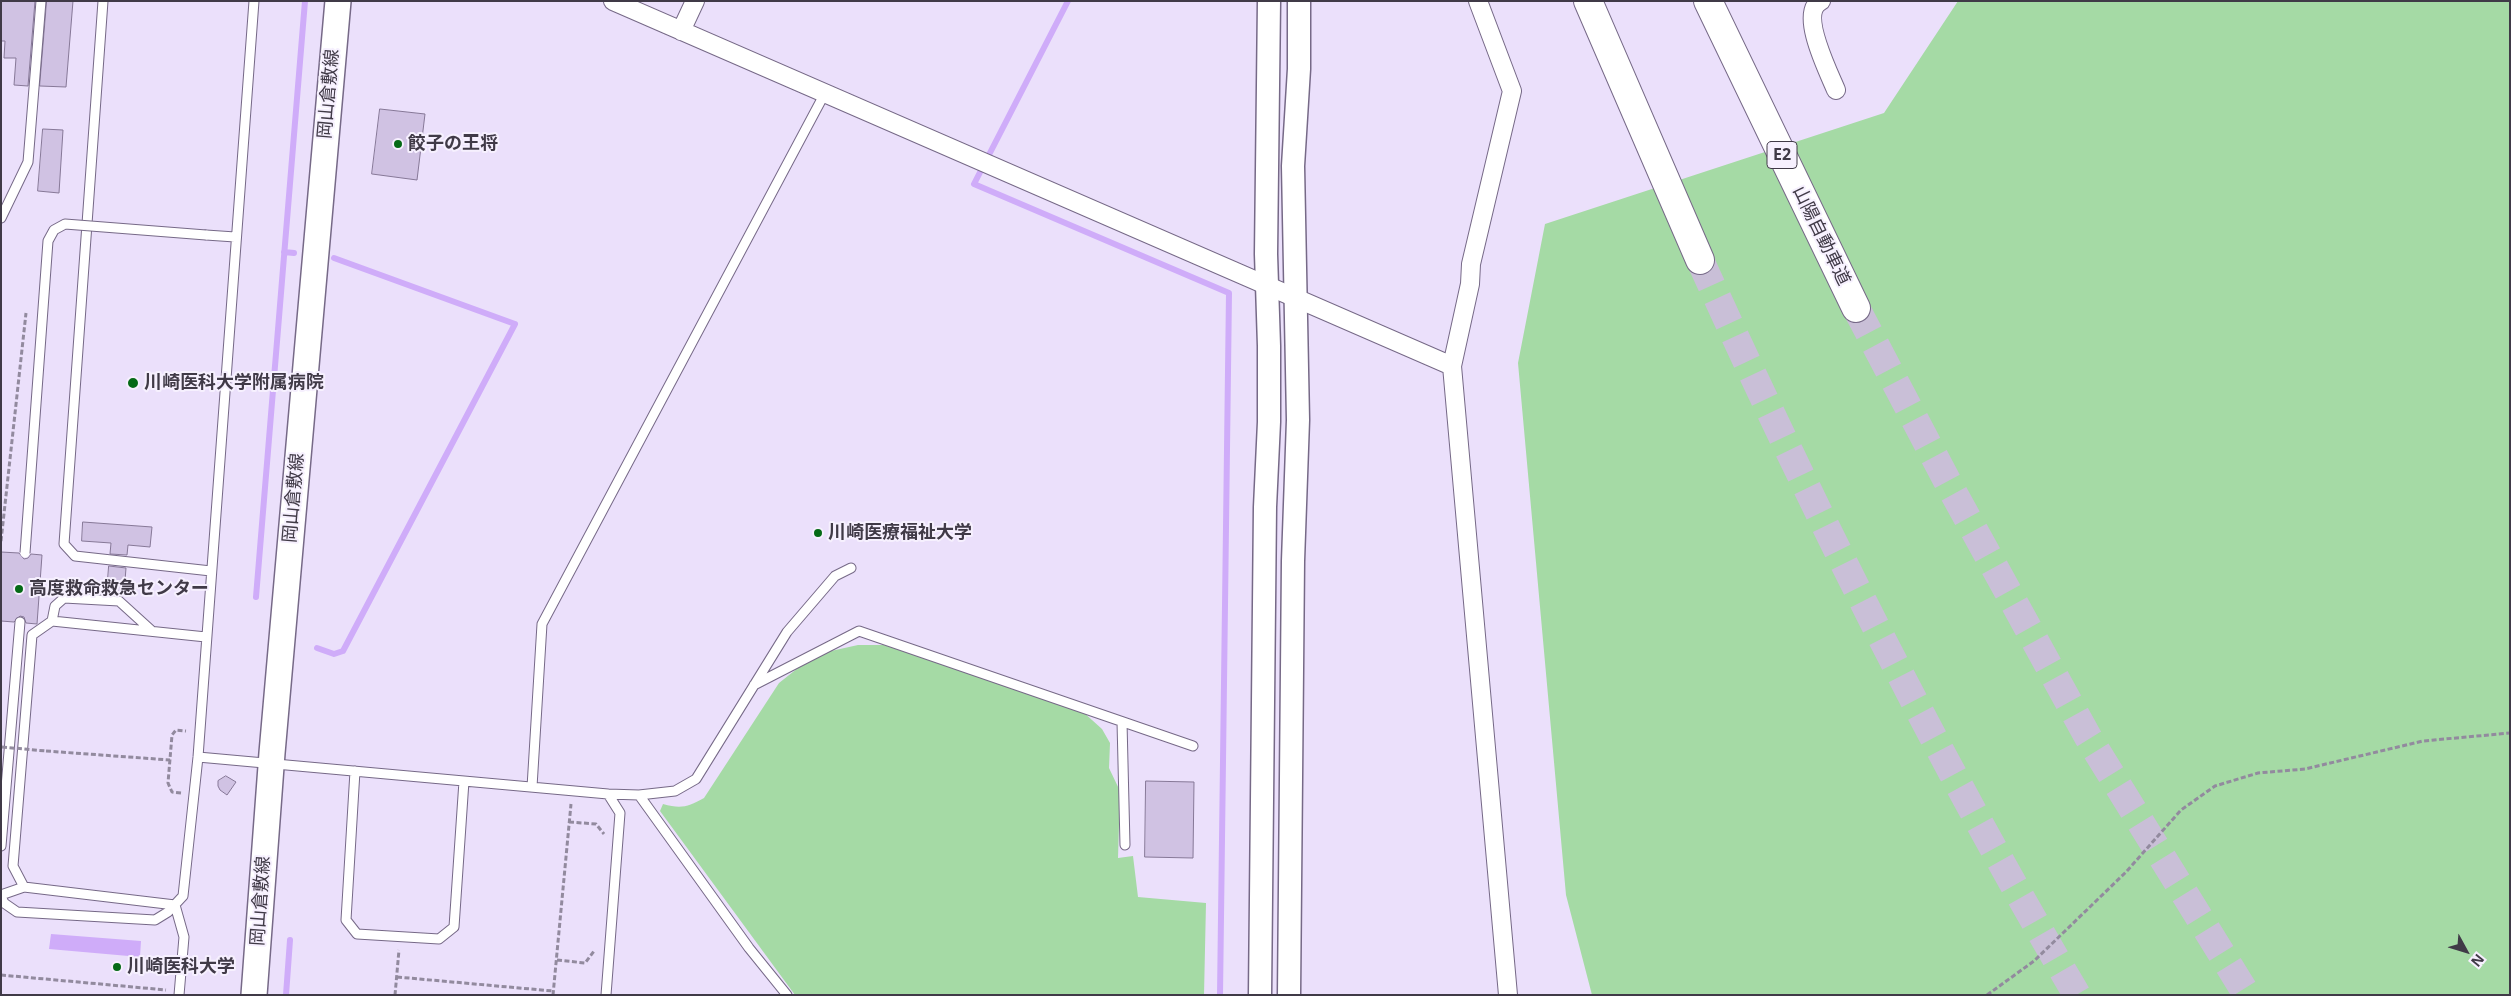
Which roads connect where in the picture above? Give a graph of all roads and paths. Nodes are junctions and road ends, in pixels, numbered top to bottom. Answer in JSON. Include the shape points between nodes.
{"nodes":[{"id":1,"x":41,"y":1,"type":"edge"},
{"id":2,"x":103,"y":1,"type":"edge"},
{"id":3,"x":254,"y":1,"type":"edge"},
{"id":4,"x":338,"y":1,"type":"edge"},
{"id":5,"x":613,"y":1,"type":"edge"},
{"id":6,"x":695,"y":1,"type":"edge"},
{"id":7,"x":1268,"y":1,"type":"edge"},
{"id":8,"x":1299,"y":1,"type":"edge"},
{"id":9,"x":1478,"y":1,"type":"edge"},
{"id":10,"x":1588,"y":1,"type":"edge"},
{"id":11,"x":1708,"y":1,"type":"edge"},
{"id":12,"x":1821,"y":1,"type":"edge"},
{"id":13,"x":681,"y":31,"type":"junction"},
{"id":14,"x":1836,"y":90,"type":"dead end"},
{"id":15,"x":826,"y":93,"type":"junction"},
{"id":16,"x":1,"y":218,"type":"edge"},
{"id":17,"x":235,"y":237,"type":"junction"},
{"id":18,"x":1700,"y":260,"type":"tunnel mouth"},
{"id":19,"x":1267,"y":286,"type":"junction"},
{"id":20,"x":1295,"y":298,"type":"junction"},
{"id":21,"x":1856,"y":308,"type":"tunnel mouth"},
{"id":22,"x":1452,"y":366,"type":"junction"},
{"id":23,"x":25,"y":554,"type":"dead end"},
{"id":24,"x":851,"y":568,"type":"dead end"},
{"id":25,"x":211,"y":571,"type":"junction"},
{"id":26,"x":52,"y":621,"type":"junction"},
{"id":27,"x":20,"y":622,"type":"dead end"},
{"id":28,"x":152,"y":631,"type":"junction"},
{"id":29,"x":206,"y":636,"type":"junction"},
{"id":30,"x":754,"y":685,"type":"junction"},
{"id":31,"x":1122,"y":722,"type":"junction"},
{"id":32,"x":187,"y":731,"type":"dead end"},
{"id":33,"x":2510,"y":733,"type":"edge"},
{"id":34,"x":1193,"y":746,"type":"dead end"},
{"id":35,"x":6,"y":747,"type":"edge"},
{"id":36,"x":198,"y":757,"type":"junction"},
{"id":37,"x":170,"y":760,"type":"junction"},
{"id":38,"x":271,"y":764,"type":"junction"},
{"id":39,"x":355,"y":771,"type":"junction"},
{"id":40,"x":464,"y":781,"type":"junction"},
{"id":41,"x":532,"y":787,"type":"junction"},
{"id":42,"x":572,"y":790,"type":"junction"},
{"id":43,"x":182,"y":793,"type":"dead end"},
{"id":44,"x":608,"y":794,"type":"junction"},
{"id":45,"x":639,"y":795,"type":"junction"},
{"id":46,"x":569,"y":822,"type":"junction"},
{"id":47,"x":605,"y":835,"type":"dead end"},
{"id":48,"x":1125,"y":845,"type":"dead end"},
{"id":49,"x":1,"y":846,"type":"edge"},
{"id":50,"x":24,"y":887,"type":"junction"},
{"id":51,"x":1,"y":896,"type":"edge"},
{"id":52,"x":175,"y":905,"type":"junction"},
{"id":53,"x":400,"y":937,"type":"junction"},
{"id":54,"x":596,"y":947,"type":"dead end"},
{"id":55,"x":557,"y":960,"type":"junction"},
{"id":56,"x":1,"y":975,"type":"edge"},
{"id":57,"x":397,"y":977,"type":"junction"},
{"id":58,"x":179,"y":993,"type":"edge"},
{"id":59,"x":553,"y":993,"type":"edge"},
{"id":60,"x":254,"y":995,"type":"edge"},
{"id":61,"x":395,"y":995,"type":"edge"},
{"id":62,"x":606,"y":995,"type":"edge"},
{"id":63,"x":787,"y":995,"type":"edge"},
{"id":64,"x":1260,"y":995,"type":"edge"},
{"id":65,"x":1289,"y":995,"type":"edge"},
{"id":66,"x":1508,"y":995,"type":"edge"},
{"id":67,"x":1987,"y":995,"type":"edge"}],
"edges":[{"from":1,"to":16,"type":"lane","via":[[28,162]]},
{"from":2,"to":25,"type":"lane","via":[[64,544],[75,556]]},
{"from":3,"to":17,"type":"lane"},
{"from":4,"to":38,"type":"main road","name":"岡山倉敷線"},
{"from":5,"to":13,"type":"street"},
{"from":6,"to":13,"type":"street"},
{"from":7,"to":19,"type":"street"},
{"from":8,"to":20,"type":"street","via":[[1293,166]]},
{"from":9,"to":22,"type":"street","via":[[1512,91],[1471,264],[1470,284]]},
{"from":10,"to":18,"type":"highway"},
{"from":11,"to":21,"type":"highway","name":"山陽自動車道","number":"E2"},
{"from":12,"to":14,"type":"street","via":[[1813,11],[1811,23]]},
{"from":13,"to":15,"type":"street"},
{"from":15,"to":19,"type":"street"},
{"from":15,"to":41,"type":"lane","via":[[542,624]]},
{"from":17,"to":23,"type":"lane","bridge":true,"via":[[66,224],[54,230],[48,241]]},
{"from":17,"to":25,"type":"lane"},
{"from":19,"to":20,"type":"street"},
{"from":19,"to":64,"type":"street","via":[[1269,422],[1264,507]]},
{"from":20,"to":22,"type":"street"},
{"from":20,"to":65,"type":"street","via":[[1298,420],[1293,561]]},
{"from":22,"to":66,"type":"street"},
{"from":24,"to":30,"type":"lane","via":[[835,576],[787,632]]},
{"from":25,"to":29,"type":"lane"},
{"from":26,"to":28,"type":"lane"},
{"from":26,"to":28,"type":"lane","via":[[56,606],[64,598],[119,601]]},
{"from":26,"to":50,"type":"lane","via":[[32,635],[13,866]]},
{"from":27,"to":35,"type":"lane"},
{"from":28,"to":29,"type":"lane"},
{"from":29,"to":36,"type":"lane"},
{"from":30,"to":31,"type":"lane","via":[[860,631]]},
{"from":30,"to":45,"type":"lane","via":[[696,780],[675,791]]},
{"from":31,"to":34,"type":"lane"},
{"from":31,"to":48,"type":"lane"},
{"from":32,"to":37,"type":"path","via":[[176,730],[172,735]]},
{"from":33,"to":67,"type":"path","via":[[2422,741],[2305,769],[2258,773],[2215,786],[2181,810],[2126,872],[2034,961]]},
{"from":35,"to":37,"type":"path","bridge":true},
{"from":35,"to":49,"type":"lane"},
{"from":36,"to":38,"type":"lane"},
{"from":36,"to":52,"type":"lane","via":[[183,896]]},
{"from":37,"to":43,"type":"path","via":[[168,784],[172,792]]},
{"from":38,"to":39,"type":"lane"},
{"from":38,"to":60,"type":"main road","name":"岡山倉敷線"},
{"from":39,"to":40,"type":"lane"},
{"from":39,"to":53,"type":"lane","via":[[346,920],[357,934]]},
{"from":40,"to":41,"type":"lane"},
{"from":40,"to":53,"type":"lane","via":[[454,927],[439,939]]},
{"from":41,"to":42,"type":"lane"},
{"from":42,"to":44,"type":"lane"},
{"from":42,"to":46,"type":"path"},
{"from":44,"to":45,"type":"lane"},
{"from":44,"to":62,"type":"lane","via":[[620,813]]},
{"from":45,"to":63,"type":"lane","via":[[749,948]]},
{"from":46,"to":47,"type":"path","via":[[596,824]]},
{"from":46,"to":55,"type":"path"},
{"from":50,"to":51,"type":"lane"},
{"from":50,"to":52,"type":"lane"},
{"from":51,"to":52,"type":"lane","via":[[4,903],[17,912],[155,920]]},
{"from":52,"to":58,"type":"lane","via":[[184,937]]},
{"from":53,"to":57,"type":"path"},
{"from":54,"to":55,"type":"path","via":[[585,963]]},
{"from":55,"to":59,"type":"path"},
{"from":56,"to":58,"type":"path"},
{"from":57,"to":59,"type":"path"},
{"from":57,"to":61,"type":"path"}]}
